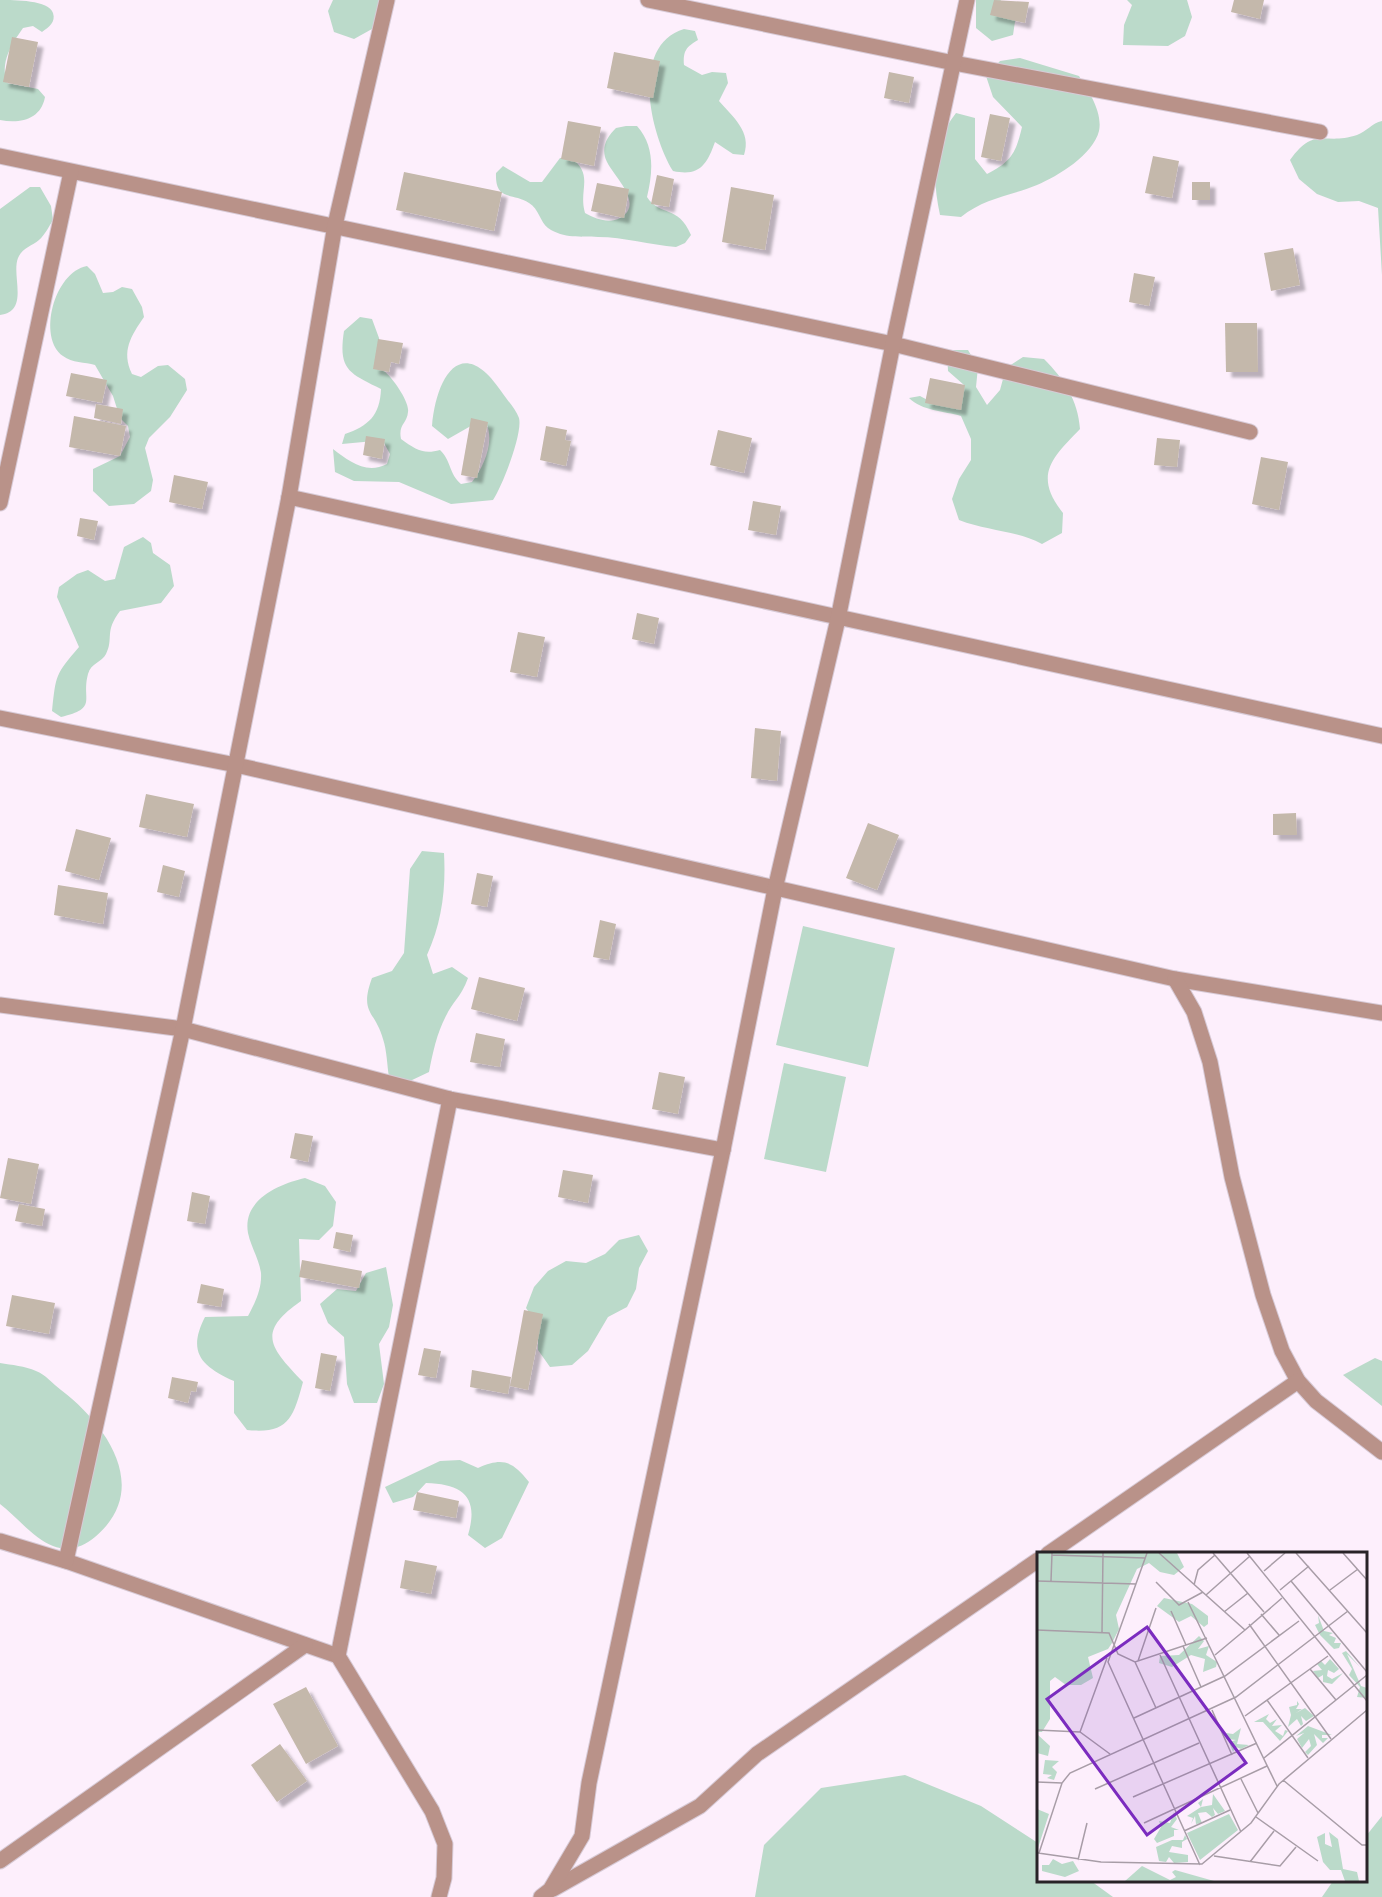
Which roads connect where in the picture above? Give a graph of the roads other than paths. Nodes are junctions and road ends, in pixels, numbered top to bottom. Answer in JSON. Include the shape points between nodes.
{"nodes":[{"id":1,"x":387,"y":0,"type":"edge"},
{"id":2,"x":648,"y":0,"type":"edge"},
{"id":3,"x":967,"y":0,"type":"edge"},
{"id":4,"x":954,"y":63,"type":"junction"},
{"id":5,"x":1320,"y":132,"type":"dead end"},
{"id":6,"x":0,"y":156,"type":"edge"},
{"id":7,"x":71,"y":172,"type":"junction"},
{"id":8,"x":335,"y":225,"type":"junction"},
{"id":9,"x":892,"y":344,"type":"junction"},
{"id":10,"x":1250,"y":432,"type":"dead end"},
{"id":11,"x":289,"y":497,"type":"junction"},
{"id":12,"x":0,"y":502,"type":"edge"},
{"id":13,"x":838,"y":619,"type":"junction"},
{"id":14,"x":0,"y":718,"type":"edge"},
{"id":15,"x":1382,"y":736,"type":"edge"},
{"id":16,"x":236,"y":765,"type":"junction"},
{"id":17,"x":775,"y":889,"type":"junction"},
{"id":18,"x":1175,"y":979,"type":"junction"},
{"id":19,"x":0,"y":1005,"type":"edge"},
{"id":20,"x":1382,"y":1013,"type":"edge"},
{"id":21,"x":183,"y":1029,"type":"junction"},
{"id":22,"x":450,"y":1098,"type":"junction"},
{"id":23,"x":723,"y":1150,"type":"junction"},
{"id":24,"x":1298,"y":1381,"type":"junction"},
{"id":25,"x":1382,"y":1452,"type":"edge"},
{"id":26,"x":0,"y":1541,"type":"edge"},
{"id":27,"x":1051,"y":1552,"type":"edge"},
{"id":28,"x":66,"y":1561,"type":"junction"},
{"id":29,"x":1037,"y":1561,"type":"edge"},
{"id":30,"x":305,"y":1645,"type":"junction"},
{"id":31,"x":338,"y":1656,"type":"junction"},
{"id":32,"x":0,"y":1861,"type":"edge"},
{"id":33,"x":545,"y":1894,"type":"edge"},
{"id":34,"x":439,"y":1897,"type":"edge"}],
"edges":[{"from":1,"to":8,"type":"street"},
{"from":2,"to":4,"type":"street"},
{"from":3,"to":4,"type":"street"},
{"from":4,"to":5,"type":"street"},
{"from":4,"to":9,"type":"street"},
{"from":6,"to":7,"type":"street"},
{"from":7,"to":8,"type":"street"},
{"from":7,"to":12,"type":"street"},
{"from":8,"to":9,"type":"street"},
{"from":8,"to":11,"type":"street"},
{"from":9,"to":10,"type":"street"},
{"from":9,"to":13,"type":"street"},
{"from":11,"to":13,"type":"street"},
{"from":11,"to":16,"type":"street"},
{"from":13,"to":15,"type":"street"},
{"from":13,"to":17,"type":"street"},
{"from":14,"to":16,"type":"street"},
{"from":16,"to":17,"type":"street"},
{"from":16,"to":21,"type":"street"},
{"from":17,"to":18,"type":"street"},
{"from":17,"to":23,"type":"street"},
{"from":18,"to":20,"type":"street"},
{"from":18,"to":24,"type":"street","via":[[1194,1012],[1210,1062],[1232,1177],[1263,1295],[1282,1352]]},
{"from":19,"to":21,"type":"street"},
{"from":21,"to":22,"type":"street"},
{"from":21,"to":28,"type":"street"},
{"from":22,"to":23,"type":"street"},
{"from":22,"to":31,"type":"street"},
{"from":23,"to":33,"type":"street","via":[[589,1783],[582,1836]]},
{"from":24,"to":25,"type":"street","via":[[1316,1401]]},
{"from":24,"to":27,"type":"street"},
{"from":26,"to":28,"type":"street"},
{"from":28,"to":30,"type":"street"},
{"from":29,"to":33,"type":"street","via":[[757,1754],[700,1806]]},
{"from":30,"to":31,"type":"street"},
{"from":30,"to":32,"type":"street"},
{"from":31,"to":34,"type":"street","via":[[432,1811],[445,1844]]}]}
